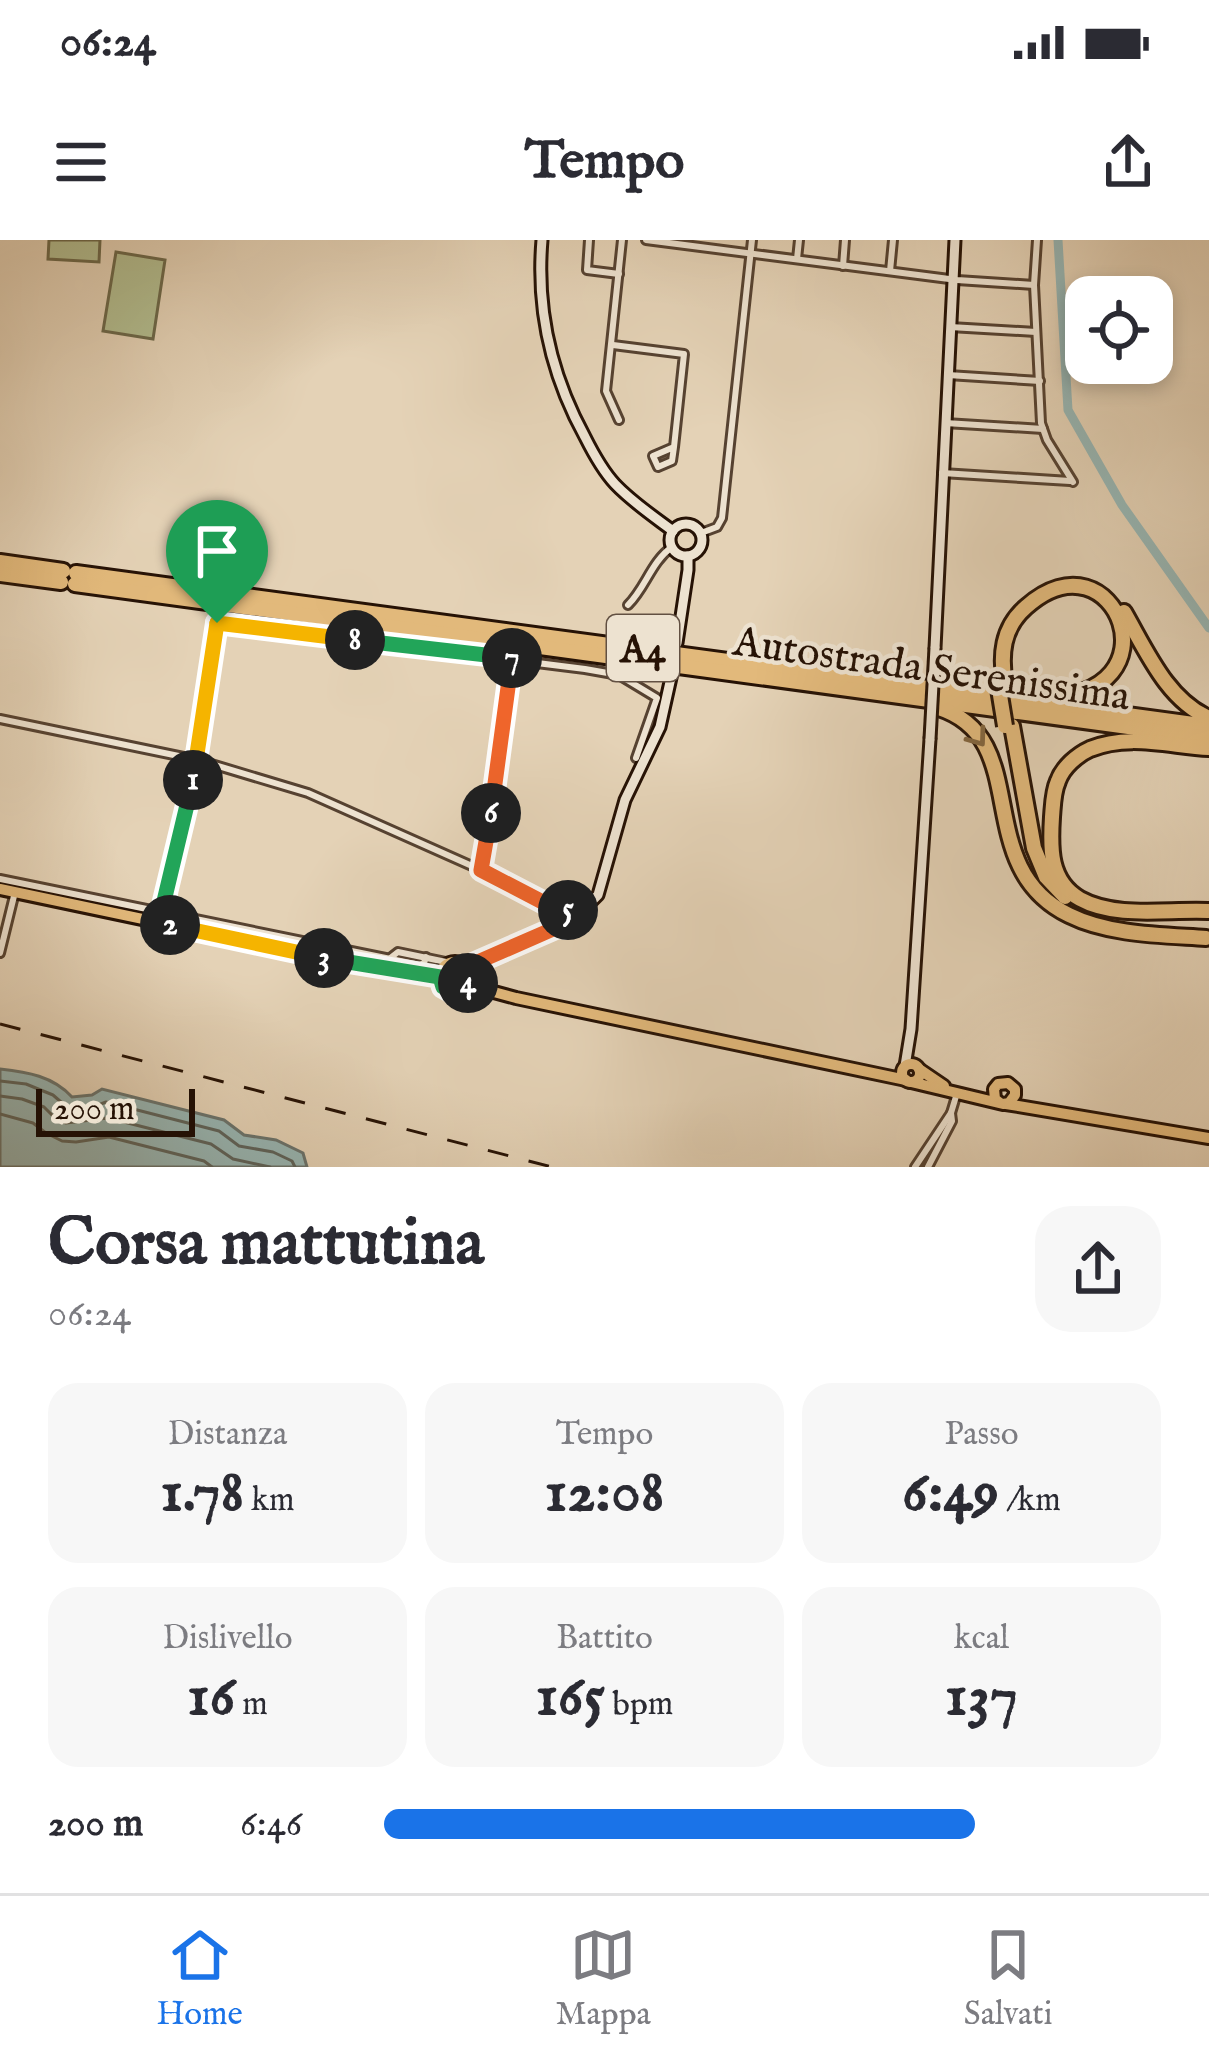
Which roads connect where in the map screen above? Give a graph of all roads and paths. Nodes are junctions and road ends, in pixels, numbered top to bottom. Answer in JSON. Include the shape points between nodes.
{"nodes":[{"id":1,"x":542,"y":240,"type":"edge"},
{"id":2,"x":589,"y":240,"type":"edge"},
{"id":3,"x":622,"y":240,"type":"edge"},
{"id":4,"x":646,"y":240,"type":"edge"},
{"id":5,"x":752,"y":240,"type":"edge"},
{"id":6,"x":800,"y":240,"type":"edge"},
{"id":7,"x":845,"y":240,"type":"edge"},
{"id":8,"x":893,"y":240,"type":"edge"},
{"id":9,"x":955,"y":240,"type":"edge"},
{"id":10,"x":1037,"y":240,"type":"edge"},
{"id":11,"x":666,"y":241,"type":"edge"},
{"id":12,"x":751,"y":253,"type":"junction"},
{"id":13,"x":797,"y":259,"type":"junction"},
{"id":14,"x":843,"y":266,"type":"junction"},
{"id":15,"x":890,"y":271,"type":"junction"},
{"id":16,"x":619,"y":274,"type":"junction"},
{"id":17,"x":952,"y":279,"type":"junction"},
{"id":18,"x":1034,"y":285,"type":"junction"},
{"id":19,"x":950,"y":327,"type":"junction"},
{"id":20,"x":1038,"y":332,"type":"junction"},
{"id":21,"x":613,"y":345,"type":"junction"},
{"id":22,"x":948,"y":375,"type":"junction"},
{"id":23,"x":1040,"y":381,"type":"junction"},
{"id":24,"x":620,"y":420,"type":"dead end"},
{"id":25,"x":945,"y":423,"type":"junction"},
{"id":26,"x":1042,"y":429,"type":"junction"},
{"id":27,"x":674,"y":447,"type":"dead end"},
{"id":28,"x":942,"y":473,"type":"junction"},
{"id":29,"x":673,"y":531,"type":"junction"},
{"id":30,"x":701,"y":533,"type":"junction"},
{"id":31,"x":672,"y":547,"type":"junction"},
{"id":32,"x":688,"y":556,"type":"junction"},
{"id":33,"x":0,"y":562,"type":"edge"},
{"id":34,"x":0,"y":574,"type":"edge"},
{"id":35,"x":69,"y":578,"type":"junction"},
{"id":36,"x":628,"y":605,"type":"dead end"},
{"id":37,"x":677,"y":643,"type":"dead end"},
{"id":38,"x":513,"y":658,"type":"junction"},
{"id":39,"x":672,"y":673,"type":"dead end"},
{"id":40,"x":1001,"y":684,"type":"junction"},
{"id":41,"x":875,"y":692,"type":"junction"},
{"id":42,"x":985,"y":695,"type":"junction"},
{"id":43,"x":0,"y":719,"type":"edge"},
{"id":44,"x":1209,"y":722,"type":"edge"},
{"id":45,"x":1009,"y":726,"type":"junction"},
{"id":46,"x":1209,"y":738,"type":"edge"},
{"id":47,"x":1209,"y":748,"type":"edge"},
{"id":48,"x":637,"y":758,"type":"dead end"},
{"id":49,"x":198,"y":760,"type":"junction"},
{"id":50,"x":481,"y":870,"type":"junction"},
{"id":51,"x":0,"y":879,"type":"edge"},
{"id":52,"x":0,"y":889,"type":"edge"},
{"id":53,"x":15,"y":892,"type":"junction"},
{"id":54,"x":1206,"y":911,"type":"edge"},
{"id":55,"x":160,"y":918,"type":"junction"},
{"id":56,"x":560,"y":920,"type":"junction"},
{"id":57,"x":1186,"y":937,"type":"junction"},
{"id":58,"x":1205,"y":938,"type":"dead end"},
{"id":59,"x":0,"y":952,"type":"edge"},
{"id":60,"x":451,"y":963,"type":"junction"},
{"id":61,"x":467,"y":969,"type":"junction"},
{"id":62,"x":440,"y":977,"type":"junction"},
{"id":63,"x":468,"y":985,"type":"junction"},
{"id":64,"x":910,"y":1072,"type":"junction"},
{"id":65,"x":994,"y":1089,"type":"junction"},
{"id":66,"x":1016,"y":1092,"type":"junction"},
{"id":67,"x":957,"y":1093,"type":"junction"},
{"id":68,"x":1003,"y":1103,"type":"junction"},
{"id":69,"x":1036,"y":1108,"type":"junction"},
{"id":70,"x":951,"y":1113,"type":"junction"},
{"id":71,"x":1209,"y":1138,"type":"edge"},
{"id":72,"x":915,"y":1167,"type":"edge"},
{"id":73,"x":928,"y":1167,"type":"edge"}],
"edges":[{"from":1,"to":29,"type":"street","via":[[544,328],[575,420],[612,482]]},
{"from":2,"to":16,"type":"street","via":[[587,270]]},
{"from":3,"to":16,"type":"street"},
{"from":4,"to":11,"type":"street"},
{"from":5,"to":12,"type":"street"},
{"from":6,"to":13,"type":"street"},
{"from":7,"to":14,"type":"street"},
{"from":8,"to":15,"type":"street"},
{"from":9,"to":17,"type":"street"},
{"from":10,"to":18,"type":"street"},
{"from":11,"to":12,"type":"street"},
{"from":12,"to":13,"type":"street"},
{"from":12,"to":30,"type":"street","via":[[722,520]]},
{"from":13,"to":14,"type":"street"},
{"from":14,"to":15,"type":"street"},
{"from":15,"to":17,"type":"street"},
{"from":16,"to":21,"type":"street"},
{"from":17,"to":18,"type":"street"},
{"from":17,"to":19,"type":"street"},
{"from":18,"to":20,"type":"street"},
{"from":19,"to":20,"type":"street"},
{"from":19,"to":22,"type":"street"},
{"from":20,"to":23,"type":"street"},
{"from":21,"to":24,"type":"street","via":[[607,391]]},
{"from":21,"to":27,"type":"street","via":[[685,354]]},
{"from":22,"to":23,"type":"street"},
{"from":22,"to":25,"type":"street"},
{"from":23,"to":26,"type":"street"},
{"from":25,"to":26,"type":"street"},
{"from":25,"to":28,"type":"street"},
{"from":26,"to":28,"type":"street","via":[[1073,482]]},
{"from":28,"to":64,"type":"street","bridge":true},
{"from":29,"to":30,"type":"street","via":[[688,524]]},
{"from":29,"to":31,"type":"street"},
{"from":30,"to":32,"type":"street","via":[[700,548]]},
{"from":31,"to":32,"type":"street"},
{"from":31,"to":36,"type":"street"},
{"from":32,"to":37,"type":"street"},
{"from":33,"to":35,"type":"highway","name":"Autostrada Serenissima","number":"A4"},
{"from":34,"to":35,"type":"highway","name":"Autostrada Serenissima","number":"A4"},
{"from":35,"to":41,"type":"highway","name":"Autostrada Serenissima","number":"A4"},
{"from":35,"to":42,"type":"highway","name":"Autostrada Serenissima","number":"A4"},
{"from":38,"to":48,"type":"street","via":[[620,675],[657,698]]},
{"from":38,"to":49,"type":"street","via":[[217,623]]},
{"from":38,"to":50,"type":"street"},
{"from":39,"to":56,"type":"street","via":[[660,728],[625,800],[598,895],[577,922],[565,928]]},
{"from":40,"to":42,"type":"highway","via":[[1005,639],[1038,597],[1078,587],[1114,607],[1122,653],[1102,680],[1054,697]]},
{"from":40,"to":44,"type":"highway","via":[[997,644],[1010,615],[1041,588],[1079,580],[1116,599],[1173,692]]},
{"from":40,"to":45,"type":"highway","bridge":true},
{"from":41,"to":46,"type":"highway","name":"Autostrada Serenissima","number":"A4"},
{"from":41,"to":57,"type":"highway","one_way":true,"via":[[952,712],[977,732],[994,766],[1016,861],[1049,904],[1094,925]]},
{"from":42,"to":44,"type":"highway","name":"Autostrada Serenissima","number":"A4"},
{"from":43,"to":49,"type":"street"},
{"from":45,"to":54,"type":"highway","via":[[1037,858],[1064,896],[1119,914]]},
{"from":45,"to":57,"type":"highway","via":[[1030,858],[1050,892],[1092,917]]},
{"from":47,"to":54,"type":"highway","via":[[1123,742],[1079,755],[1054,792],[1051,849],[1059,878],[1092,904]]},
{"from":49,"to":50,"type":"street","via":[[308,793]]},
{"from":49,"to":55,"type":"street"},
{"from":50,"to":56,"type":"street","via":[[554,908]]},
{"from":51,"to":55,"type":"street"},
{"from":52,"to":53,"type":"main road"},
{"from":53,"to":55,"type":"main road"},
{"from":53,"to":59,"type":"street"},
{"from":55,"to":60,"type":"street","via":[[420,965],[426,957]]},
{"from":55,"to":62,"type":"main road"},
{"from":56,"to":61,"type":"street"},
{"from":57,"to":58,"type":"highway"},
{"from":60,"to":61,"type":"main road"},
{"from":60,"to":62,"type":"main road"},
{"from":61,"to":63,"type":"main road"},
{"from":62,"to":63,"type":"main road","via":[[449,991]]},
{"from":63,"to":64,"type":"main road","via":[[878,1074]]},
{"from":64,"to":65,"type":"main road","via":[[975,1093]]},
{"from":64,"to":67,"type":"main road"},
{"from":65,"to":66,"type":"main road","via":[[1008,1082]]},
{"from":65,"to":68,"type":"main road"},
{"from":66,"to":68,"type":"main road"},
{"from":66,"to":69,"type":"main road"},
{"from":67,"to":68,"type":"main road"},
{"from":67,"to":70,"type":"street"},
{"from":68,"to":69,"type":"main road"},
{"from":69,"to":71,"type":"main road"},
{"from":70,"to":72,"type":"street"},
{"from":70,"to":73,"type":"street"}]}
